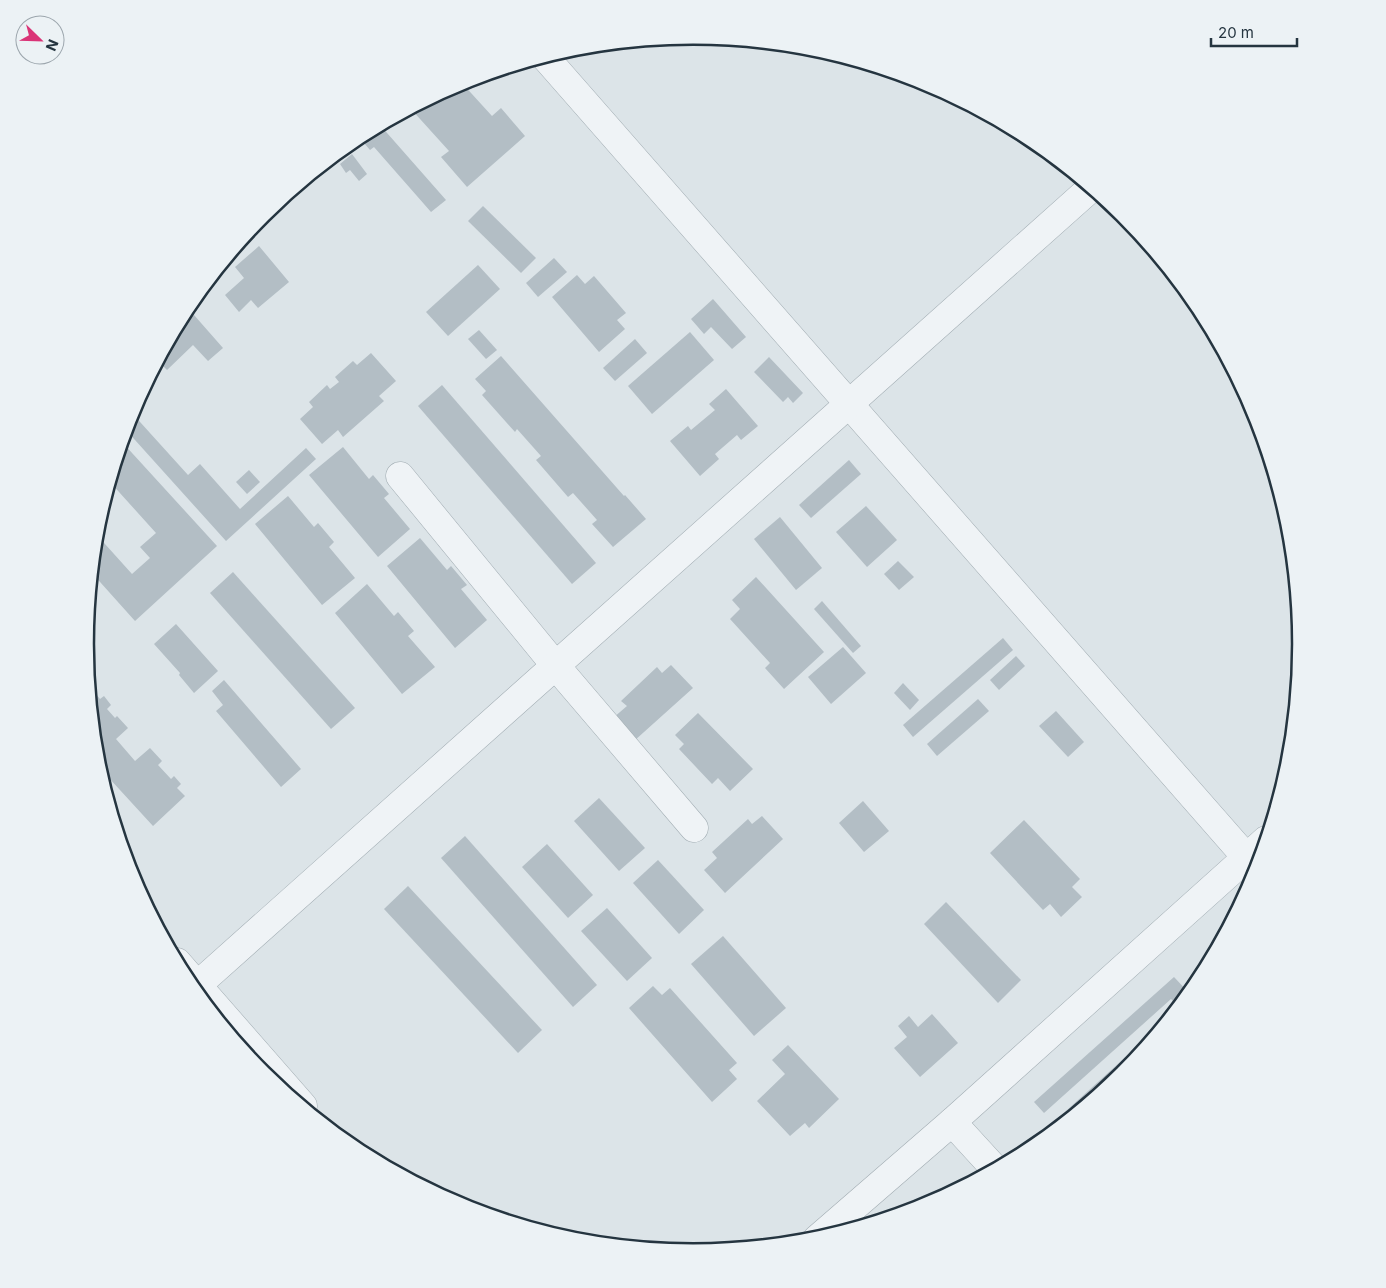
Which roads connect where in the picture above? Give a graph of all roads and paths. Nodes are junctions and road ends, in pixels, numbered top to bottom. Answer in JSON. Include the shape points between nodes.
{"nodes":[{"id":1,"x":550,"y":63,"type":"edge"},
{"id":2,"x":1086,"y":192,"type":"edge"},
{"id":3,"x":849,"y":403,"type":"junction"},
{"id":4,"x":400,"y":476,"type":"dead end"},
{"id":5,"x":556,"y":665,"type":"junction"},
{"id":6,"x":694,"y":828,"type":"dead end"},
{"id":7,"x":1254,"y":853,"type":"edge"},
{"id":8,"x":1251,"y":859,"type":"edge"},
{"id":9,"x":199,"y":983,"type":"edge"},
{"id":10,"x":952,"y":1122,"type":"junction"},
{"id":11,"x":991,"y":1164,"type":"edge"},
{"id":12,"x":829,"y":1227,"type":"edge"}],
"edges":[{"from":1,"to":3,"type":"street"},
{"from":2,"to":3,"type":"street"},
{"from":3,"to":5,"type":"street"},
{"from":3,"to":7,"type":"street"},
{"from":4,"to":5,"type":"street"},
{"from":5,"to":6,"type":"street"},
{"from":5,"to":9,"type":"street"},
{"from":8,"to":10,"type":"street"},
{"from":10,"to":11,"type":"street"},
{"from":10,"to":12,"type":"street"}]}
